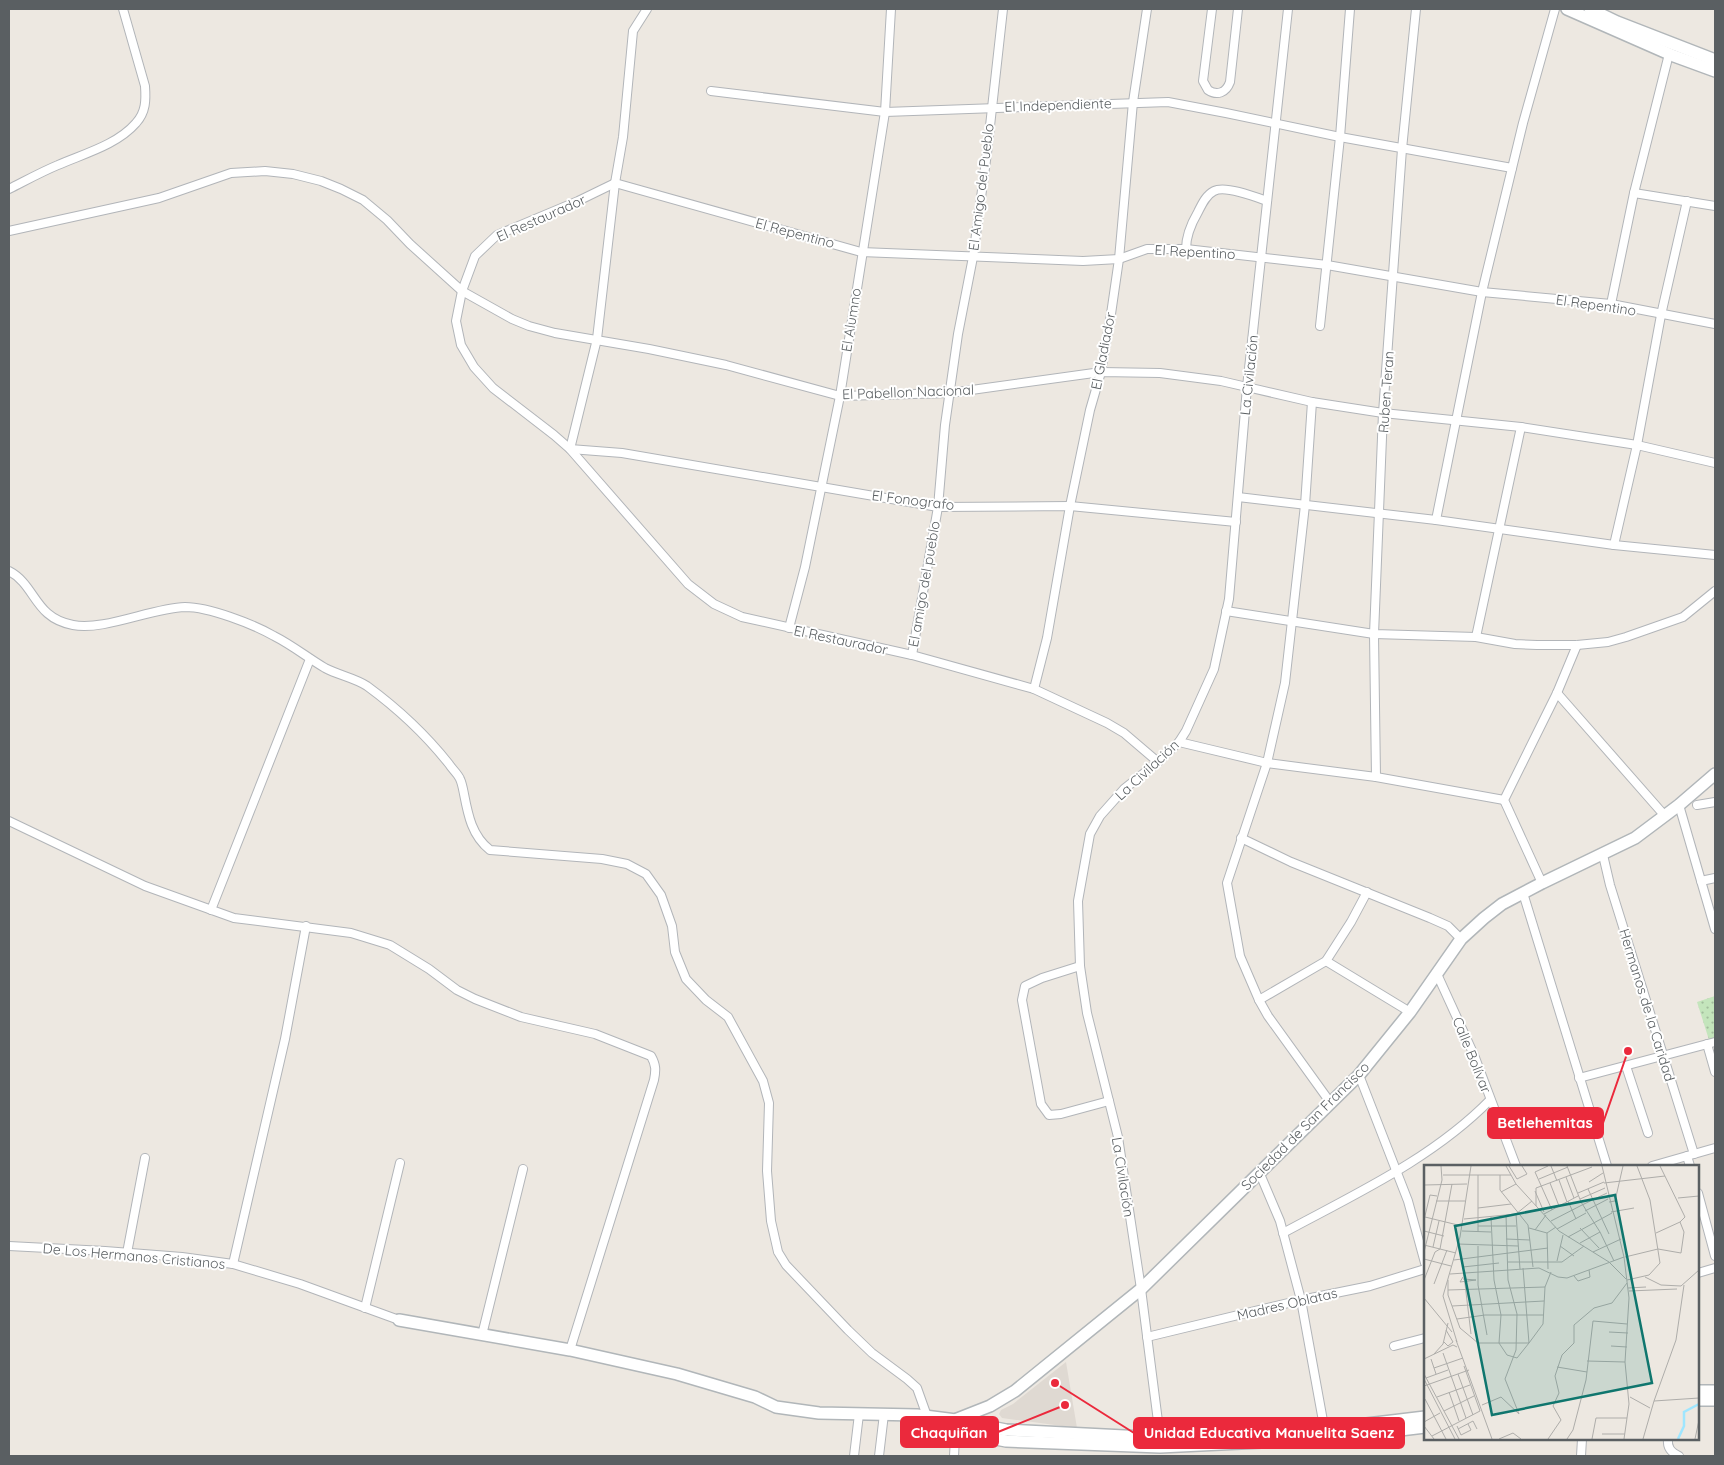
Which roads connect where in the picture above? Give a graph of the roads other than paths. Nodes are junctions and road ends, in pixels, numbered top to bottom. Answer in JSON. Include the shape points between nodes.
{"nodes":[{"id":1,"x":123,"y":9,"type":"edge"},
{"id":2,"x":646,"y":9,"type":"edge"},
{"id":3,"x":891,"y":9,"type":"edge"},
{"id":4,"x":1003,"y":9,"type":"edge"},
{"id":5,"x":1147,"y":9,"type":"edge"},
{"id":6,"x":1212,"y":9,"type":"edge"},
{"id":7,"x":1238,"y":9,"type":"edge"},
{"id":8,"x":1288,"y":9,"type":"edge"},
{"id":9,"x":1350,"y":9,"type":"edge"},
{"id":10,"x":1416,"y":9,"type":"edge"},
{"id":11,"x":1555,"y":9,"type":"edge"},
{"id":12,"x":1567,"y":9,"type":"edge"},
{"id":13,"x":1590,"y":9,"type":"edge"},
{"id":14,"x":1669,"y":54,"type":"junction"},
{"id":15,"x":1714,"y":63,"type":"edge"},
{"id":16,"x":711,"y":91,"type":"dead end"},
{"id":17,"x":1134,"y":102,"type":"junction"},
{"id":18,"x":991,"y":108,"type":"junction"},
{"id":19,"x":885,"y":112,"type":"junction"},
{"id":20,"x":1277,"y":124,"type":"junction"},
{"id":21,"x":1340,"y":138,"type":"junction"},
{"id":22,"x":1402,"y":149,"type":"junction"},
{"id":23,"x":1512,"y":168,"type":"junction"},
{"id":24,"x":615,"y":183,"type":"junction"},
{"id":25,"x":9,"y":189,"type":"edge"},
{"id":26,"x":1634,"y":193,"type":"junction"},
{"id":27,"x":1268,"y":200,"type":"junction"},
{"id":28,"x":1687,"y":201,"type":"junction"},
{"id":29,"x":1715,"y":206,"type":"edge"},
{"id":30,"x":9,"y":231,"type":"edge"},
{"id":31,"x":1186,"y":248,"type":"junction"},
{"id":32,"x":861,"y":252,"type":"junction"},
{"id":33,"x":973,"y":257,"type":"junction"},
{"id":34,"x":1262,"y":257,"type":"junction"},
{"id":35,"x":1119,"y":259,"type":"junction"},
{"id":36,"x":1327,"y":265,"type":"junction"},
{"id":37,"x":1394,"y":276,"type":"junction"},
{"id":38,"x":462,"y":291,"type":"junction"},
{"id":39,"x":1482,"y":292,"type":"junction"},
{"id":40,"x":1612,"y":304,"type":"junction"},
{"id":41,"x":1661,"y":315,"type":"junction"},
{"id":42,"x":1715,"y":324,"type":"edge"},
{"id":43,"x":1320,"y":326,"type":"dead end"},
{"id":44,"x":958,"y":334,"type":"joint"},
{"id":45,"x":596,"y":339,"type":"junction"},
{"id":46,"x":1101,"y":372,"type":"junction"},
{"id":47,"x":1247,"y":387,"type":"junction"},
{"id":48,"x":950,"y":393,"type":"junction"},
{"id":49,"x":840,"y":396,"type":"junction"},
{"id":50,"x":1312,"y":402,"type":"junction"},
{"id":51,"x":1384,"y":413,"type":"junction"},
{"id":52,"x":1456,"y":420,"type":"junction"},
{"id":53,"x":1521,"y":426,"type":"junction"},
{"id":54,"x":1637,"y":445,"type":"junction"},
{"id":55,"x":570,"y":449,"type":"junction"},
{"id":56,"x":1715,"y":463,"type":"edge"},
{"id":57,"x":822,"y":487,"type":"junction"},
{"id":58,"x":1238,"y":497,"type":"junction"},
{"id":59,"x":1305,"y":505,"type":"junction"},
{"id":60,"x":1070,"y":506,"type":"junction"},
{"id":61,"x":938,"y":507,"type":"junction"},
{"id":62,"x":1380,"y":514,"type":"junction"},
{"id":63,"x":1436,"y":520,"type":"junction"},
{"id":64,"x":1236,"y":522,"type":"junction"},
{"id":65,"x":1500,"y":528,"type":"junction"},
{"id":66,"x":1614,"y":545,"type":"junction"},
{"id":67,"x":1715,"y":556,"type":"edge"},
{"id":68,"x":9,"y":571,"type":"edge"},
{"id":69,"x":1715,"y":591,"type":"edge"},
{"id":70,"x":1226,"y":612,"type":"junction"},
{"id":71,"x":1293,"y":622,"type":"junction"},
{"id":72,"x":789,"y":628,"type":"junction"},
{"id":73,"x":1374,"y":634,"type":"junction"},
{"id":74,"x":1476,"y":637,"type":"junction"},
{"id":75,"x":1577,"y":645,"type":"junction"},
{"id":76,"x":912,"y":655,"type":"junction"},
{"id":77,"x":310,"y":659,"type":"junction"},
{"id":78,"x":1034,"y":689,"type":"junction"},
{"id":79,"x":1557,"y":693,"type":"junction"},
{"id":80,"x":1179,"y":742,"type":"junction"},
{"id":81,"x":1158,"y":762,"type":"junction"},
{"id":82,"x":1267,"y":763,"type":"junction"},
{"id":83,"x":1715,"y":774,"type":"edge"},
{"id":84,"x":1376,"y":777,"type":"junction"},
{"id":85,"x":1504,"y":800,"type":"junction"},
{"id":86,"x":1715,"y":802,"type":"edge"},
{"id":87,"x":1679,"y":805,"type":"junction"},
{"id":88,"x":1697,"y":805,"type":"dead end"},
{"id":89,"x":1665,"y":816,"type":"junction"},
{"id":90,"x":9,"y":821,"type":"edge"},
{"id":91,"x":1241,"y":838,"type":"junction"},
{"id":92,"x":1603,"y":855,"type":"junction"},
{"id":93,"x":1715,"y":878,"type":"edge"},
{"id":94,"x":1700,"y":881,"type":"junction"},
{"id":95,"x":1542,"y":883,"type":"junction"},
{"id":96,"x":1367,"y":892,"type":"junction"},
{"id":97,"x":1523,"y":894,"type":"junction"},
{"id":98,"x":211,"y":910,"type":"junction"},
{"id":99,"x":306,"y":926,"type":"junction"},
{"id":100,"x":1715,"y":929,"type":"edge"},
{"id":101,"x":1461,"y":939,"type":"junction"},
{"id":102,"x":1326,"y":961,"type":"junction"},
{"id":103,"x":1080,"y":966,"type":"junction"},
{"id":104,"x":1437,"y":974,"type":"junction"},
{"id":105,"x":1259,"y":1000,"type":"junction"},
{"id":106,"x":1410,"y":1012,"type":"junction"},
{"id":107,"x":1715,"y":1042,"type":"edge"},
{"id":108,"x":1706,"y":1044,"type":"junction"},
{"id":109,"x":1662,"y":1056,"type":"junction"},
{"id":110,"x":1626,"y":1066,"type":"junction"},
{"id":111,"x":1715,"y":1072,"type":"edge"},
{"id":112,"x":1359,"y":1075,"type":"junction"},
{"id":113,"x":1579,"y":1078,"type":"junction"},
{"id":114,"x":1490,"y":1100,"type":"junction"},
{"id":115,"x":1109,"y":1101,"type":"junction"},
{"id":116,"x":1330,"y":1102,"type":"junction"},
{"id":117,"x":1648,"y":1134,"type":"dead end"},
{"id":118,"x":1715,"y":1148,"type":"edge"},
{"id":119,"x":1691,"y":1155,"type":"junction"},
{"id":120,"x":145,"y":1158,"type":"dead end"},
{"id":121,"x":400,"y":1163,"type":"dead end"},
{"id":122,"x":1516,"y":1165,"type":"edge"},
{"id":123,"x":1607,"y":1165,"type":"edge"},
{"id":124,"x":1656,"y":1165,"type":"edge"},
{"id":125,"x":1690,"y":1165,"type":"edge"},
{"id":126,"x":523,"y":1169,"type":"dead end"},
{"id":127,"x":1395,"y":1171,"type":"junction"},
{"id":128,"x":1260,"y":1174,"type":"junction"},
{"id":129,"x":1699,"y":1198,"type":"edge"},
{"id":130,"x":1283,"y":1233,"type":"junction"},
{"id":131,"x":9,"y":1246,"type":"edge"},
{"id":132,"x":127,"y":1253,"type":"junction"},
{"id":133,"x":1715,"y":1256,"type":"edge"},
{"id":134,"x":1424,"y":1258,"type":"edge"},
{"id":135,"x":233,"y":1264,"type":"junction"},
{"id":136,"x":1715,"y":1268,"type":"edge"},
{"id":137,"x":1424,"y":1269,"type":"edge"},
{"id":138,"x":1699,"y":1274,"type":"edge"},
{"id":139,"x":1141,"y":1289,"type":"junction"},
{"id":140,"x":1301,"y":1300,"type":"junction"},
{"id":141,"x":365,"y":1308,"type":"junction"},
{"id":142,"x":400,"y":1320,"type":"joint"},
{"id":143,"x":482,"y":1335,"type":"junction"},
{"id":144,"x":1147,"y":1337,"type":"junction"},
{"id":145,"x":1424,"y":1338,"type":"edge"},
{"id":146,"x":1394,"y":1346,"type":"dead end"},
{"id":147,"x":570,"y":1350,"type":"junction"},
{"id":148,"x":1699,"y":1391,"type":"edge"},
{"id":149,"x":1715,"y":1391,"type":"edge"},
{"id":150,"x":1699,"y":1400,"type":"edge"},
{"id":151,"x":1715,"y":1400,"type":"edge"},
{"id":152,"x":859,"y":1414,"type":"junction"},
{"id":153,"x":884,"y":1414,"type":"junction"},
{"id":154,"x":927,"y":1416,"type":"junction"},
{"id":155,"x":1424,"y":1417,"type":"edge"},
{"id":156,"x":956,"y":1420,"type":"junction"},
{"id":157,"x":1424,"y":1427,"type":"edge"},
{"id":158,"x":1326,"y":1434,"type":"junction"},
{"id":159,"x":1582,"y":1440,"type":"edge"},
{"id":160,"x":1668,"y":1440,"type":"edge"},
{"id":161,"x":1160,"y":1447,"type":"edge"},
{"id":162,"x":854,"y":1456,"type":"edge"},
{"id":163,"x":879,"y":1456,"type":"edge"},
{"id":164,"x":954,"y":1456,"type":"edge"},
{"id":165,"x":1581,"y":1456,"type":"edge"},
{"id":166,"x":1679,"y":1456,"type":"edge"}],
"edges":[{"from":1,"to":25,"type":"street","via":[[145,86],[144,111],[119,138]]},
{"from":2,"to":24,"type":"street","via":[[633,31],[623,137]]},
{"from":3,"to":19,"type":"street","name":"El Alumno"},
{"from":4,"to":18,"type":"street","name":"El Amigo del Pueblo"},
{"from":5,"to":17,"type":"street","name":"El Gladiador"},
{"from":6,"to":7,"type":"street","via":[[1203,81],[1208,90],[1217,94],[1224,91],[1230,82]]},
{"from":8,"to":20,"type":"street","name":"La Civilación"},
{"from":9,"to":21,"type":"street"},
{"from":10,"to":22,"type":"street","name":"Ruben Teran"},
{"from":11,"to":23,"type":"street"},
{"from":12,"to":14,"type":"street"},
{"from":13,"to":15,"type":"street"},
{"from":14,"to":15,"type":"street"},
{"from":14,"to":26,"type":"street"},
{"from":16,"to":19,"type":"street","name":"El Independiente"},
{"from":17,"to":18,"type":"street","name":"El Independiente"},
{"from":17,"to":20,"type":"street","name":"El Independiente","via":[[1168,102]]},
{"from":17,"to":35,"type":"street","name":"El Gladiador"},
{"from":18,"to":19,"type":"street","name":"El Independiente"},
{"from":18,"to":33,"type":"street","name":"El Amigo del Pueblo"},
{"from":19,"to":32,"type":"street","name":"El Alumno"},
{"from":20,"to":21,"type":"street","name":"El Independiente"},
{"from":20,"to":27,"type":"street","name":"La Civilación"},
{"from":21,"to":22,"type":"street","name":"El Independiente"},
{"from":21,"to":36,"type":"street"},
{"from":22,"to":23,"type":"street","name":"El Independiente"},
{"from":22,"to":37,"type":"street","name":"Ruben Teran"},
{"from":23,"to":39,"type":"street"},
{"from":24,"to":32,"type":"street","name":"El Repentino"},
{"from":24,"to":38,"type":"street","name":"El Restaurador","via":[[497,235],[476,256]]},
{"from":24,"to":45,"type":"street"},
{"from":26,"to":28,"type":"street"},
{"from":26,"to":40,"type":"street"},
{"from":27,"to":31,"type":"street","via":[[1226,189],[1215,190],[1205,198],[1191,224]]},
{"from":27,"to":34,"type":"street","name":"La Civilación"},
{"from":28,"to":29,"type":"street"},
{"from":28,"to":41,"type":"street"},
{"from":30,"to":38,"type":"street","name":"El Pabellon Nacional","via":[[159,198],[231,173],[265,171],[293,174],[321,181],[363,200]]},
{"from":31,"to":34,"type":"street","name":"El Repentino"},
{"from":31,"to":35,"type":"street","name":"El Repentino","via":[[1147,249]]},
{"from":32,"to":33,"type":"street","name":"El Repentino"},
{"from":32,"to":49,"type":"street","name":"El Alumno"},
{"from":33,"to":35,"type":"street","name":"El Repentino"},
{"from":33,"to":44,"type":"street","name":"El Amigo del Pueblo"},
{"from":34,"to":36,"type":"street","name":"El Repentino"},
{"from":34,"to":47,"type":"street","name":"La Civilación"},
{"from":35,"to":46,"type":"street","name":"El Gladiador"},
{"from":36,"to":37,"type":"street","name":"El Repentino"},
{"from":36,"to":43,"type":"street"},
{"from":37,"to":39,"type":"street","name":"El Repentino"},
{"from":37,"to":51,"type":"street","name":"Ruben Teran"},
{"from":38,"to":45,"type":"street","name":"El Pabellon Nacional","via":[[529,326],[555,334]]},
{"from":38,"to":55,"type":"street","name":"El Restaurador","via":[[456,321],[461,344],[474,367],[493,388]]},
{"from":39,"to":40,"type":"street","name":"El Repentino"},
{"from":39,"to":52,"type":"street"},
{"from":40,"to":41,"type":"street","name":"El Repentino"},
{"from":41,"to":42,"type":"street","name":"El Repentino"},
{"from":41,"to":54,"type":"street"},
{"from":44,"to":48,"type":"street","name":"El amigo del pueblo"},
{"from":45,"to":49,"type":"street","name":"El Pabellon Nacional","via":[[726,365]]},
{"from":45,"to":55,"type":"street"},
{"from":46,"to":47,"type":"street","name":"El Pabellon Nacional","via":[[1160,373]]},
{"from":46,"to":48,"type":"street","name":"El Pabellon Nacional"},
{"from":46,"to":60,"type":"street","name":"El Gladiador"},
{"from":47,"to":50,"type":"street","name":"El Pabellon Nacional"},
{"from":47,"to":58,"type":"street","name":"La Civilación"},
{"from":48,"to":49,"type":"street","name":"El Pabellon Nacional"},
{"from":48,"to":61,"type":"street","name":"El amigo del pueblo"},
{"from":49,"to":57,"type":"street","name":"El Alumno"},
{"from":50,"to":51,"type":"street","name":"El Pabellon Nacional"},
{"from":50,"to":59,"type":"street"},
{"from":51,"to":52,"type":"street","name":"El Pabellon Nacional"},
{"from":51,"to":62,"type":"street","name":"Ruben Teran"},
{"from":52,"to":53,"type":"street","name":"El Pabellon Nacional"},
{"from":52,"to":63,"type":"street"},
{"from":53,"to":54,"type":"street","name":"El Pabellon Nacional"},
{"from":53,"to":65,"type":"street"},
{"from":54,"to":56,"type":"street","name":"El Pabellon Nacional"},
{"from":54,"to":66,"type":"street"},
{"from":55,"to":57,"type":"street","name":"El Fonografo","via":[[622,453]]},
{"from":55,"to":72,"type":"street","name":"El Restaurador","via":[[688,584],[714,604],[742,617]]},
{"from":57,"to":61,"type":"street","name":"El Fonografo"},
{"from":57,"to":72,"type":"street","name":"El Alumno"},
{"from":58,"to":59,"type":"street"},
{"from":58,"to":64,"type":"street","name":"La Civilación"},
{"from":59,"to":62,"type":"street"},
{"from":59,"to":71,"type":"street"},
{"from":60,"to":61,"type":"street","name":"El Fonografo"},
{"from":60,"to":64,"type":"street","name":"El Fonografo"},
{"from":60,"to":78,"type":"street","name":"El Gladiador","via":[[1047,638]]},
{"from":61,"to":76,"type":"street","name":"El amigo del pueblo"},
{"from":62,"to":63,"type":"street"},
{"from":62,"to":73,"type":"street","name":"Ruben Teran"},
{"from":63,"to":65,"type":"street"},
{"from":64,"to":70,"type":"street","name":"La Civilación"},
{"from":65,"to":66,"type":"street"},
{"from":65,"to":74,"type":"street"},
{"from":66,"to":67,"type":"street"},
{"from":68,"to":77,"type":"street","via":[[24,583],[42,609],[53,618],[74,625],[101,624],[185,607],[237,620],[275,636]]},
{"from":69,"to":75,"type":"street","via":[[1683,616],[1608,642]]},
{"from":70,"to":71,"type":"street"},
{"from":70,"to":80,"type":"street","name":"La Civilación","via":[[1214,669]]},
{"from":71,"to":73,"type":"street"},
{"from":71,"to":82,"type":"street"},
{"from":72,"to":76,"type":"street","name":"El Restaurador"},
{"from":73,"to":74,"type":"street"},
{"from":73,"to":84,"type":"street","name":"Ruben Teran"},
{"from":74,"to":75,"type":"street","via":[[1522,644]]},
{"from":75,"to":79,"type":"street"},
{"from":76,"to":78,"type":"street","name":"El Restaurador"},
{"from":77,"to":98,"type":"street"},
{"from":77,"to":154,"type":"street","via":[[365,685],[437,748],[460,779],[473,829],[480,843],[490,850],[602,860],[627,864],[646,874],[661,895],[672,926],[675,952],[686,979],[728,1017],[763,1081],[768,1103],[767,1171],[771,1221],[778,1252],[786,1266],[848,1330],[917,1388]]},
{"from":78,"to":81,"type":"street","name":"El Restaurador","via":[[1115,728]]},
{"from":79,"to":85,"type":"street"},
{"from":79,"to":89,"type":"street"},
{"from":80,"to":81,"type":"street","name":"La Civilación"},
{"from":80,"to":82,"type":"street"},
{"from":81,"to":103,"type":"street","name":"La Civilación","via":[[1124,789],[1100,816],[1090,834],[1078,901]]},
{"from":82,"to":84,"type":"street"},
{"from":82,"to":91,"type":"street"},
{"from":83,"to":87,"type":"street","name":"Sociedad de San Francisco"},
{"from":84,"to":85,"type":"street"},
{"from":85,"to":95,"type":"street"},
{"from":86,"to":88,"type":"street"},
{"from":87,"to":89,"type":"street","name":"Sociedad de San Francisco"},
{"from":87,"to":94,"type":"street"},
{"from":89,"to":92,"type":"street","name":"Sociedad de San Francisco","via":[[1636,838]]},
{"from":90,"to":98,"type":"street","via":[[145,886]]},
{"from":91,"to":96,"type":"street"},
{"from":91,"to":105,"type":"street","via":[[1227,883],[1240,956]]},
{"from":92,"to":95,"type":"street","name":"Sociedad de San Francisco"},
{"from":92,"to":109,"type":"street","name":"Hermanos de la Caridad"},
{"from":93,"to":94,"type":"street"},
{"from":94,"to":100,"type":"street"},
{"from":95,"to":97,"type":"street","name":"Sociedad de San Francisco"},
{"from":96,"to":101,"type":"street","via":[[1448,926]]},
{"from":96,"to":102,"type":"street"},
{"from":97,"to":101,"type":"street","name":"Sociedad de San Francisco","via":[[1502,904]]},
{"from":97,"to":113,"type":"street"},
{"from":98,"to":99,"type":"street","via":[[234,918]]},
{"from":99,"to":135,"type":"street","via":[[285,1039]]},
{"from":99,"to":147,"type":"street","via":[[351,933],[390,945],[475,1000],[522,1017],[595,1034],[650,1056],[655,1064],[654,1080]]},
{"from":101,"to":104,"type":"street","name":"Sociedad de San Francisco"},
{"from":102,"to":105,"type":"street"},
{"from":102,"to":106,"type":"street"},
{"from":103,"to":115,"type":"street","name":"La Civilación","via":[[1087,1012]]},
{"from":103,"to":115,"type":"street","via":[[1025,986],[1022,1000],[1041,1104],[1049,1115]]},
{"from":104,"to":106,"type":"street","name":"Sociedad de San Francisco"},
{"from":104,"to":114,"type":"street","name":"Calle Bolívar","via":[[1474,1055]]},
{"from":105,"to":116,"type":"street"},
{"from":106,"to":112,"type":"street","name":"Sociedad de San Francisco"},
{"from":107,"to":108,"type":"street"},
{"from":108,"to":109,"type":"street"},
{"from":108,"to":111,"type":"street"},
{"from":109,"to":110,"type":"street"},
{"from":109,"to":119,"type":"street","name":"Hermanos de la Caridad"},
{"from":110,"to":113,"type":"street"},
{"from":110,"to":117,"type":"street"},
{"from":112,"to":116,"type":"street","name":"Sociedad de San Francisco"},
{"from":112,"to":127,"type":"street"},
{"from":113,"to":123,"type":"street"},
{"from":114,"to":122,"type":"street","name":"Calle Bolívar"},
{"from":114,"to":127,"type":"street","via":[[1431,1150]]},
{"from":115,"to":139,"type":"street","name":"La Civilación","via":[[1118,1137]]},
{"from":116,"to":128,"type":"street","name":"Sociedad de San Francisco"},
{"from":118,"to":119,"type":"street"},
{"from":119,"to":124,"type":"street"},
{"from":119,"to":125,"type":"street","name":"Hermanos de la Caridad"},
{"from":120,"to":132,"type":"street"},
{"from":121,"to":141,"type":"street"},
{"from":126,"to":143,"type":"street"},
{"from":127,"to":130,"type":"street"},
{"from":127,"to":134,"type":"street","via":[[1408,1202]]},
{"from":128,"to":130,"type":"street"},
{"from":128,"to":139,"type":"street","name":"Sociedad de San Francisco"},
{"from":129,"to":133,"type":"street"},
{"from":130,"to":140,"type":"street"},
{"from":131,"to":132,"type":"street","name":"De Los Hermanos Cristianos"},
{"from":132,"to":135,"type":"street","name":"De Los Hermanos Cristianos"},
{"from":135,"to":141,"type":"street","name":"De Los Hermanos Cristianos"},
{"from":136,"to":138,"type":"street"},
{"from":137,"to":140,"type":"street","name":"Madres Oblatas","via":[[1370,1286]]},
{"from":139,"to":144,"type":"street","name":"La Civilación"},
{"from":139,"to":156,"type":"street","name":"Sociedad de San Francisco","via":[[1015,1392]]},
{"from":140,"to":144,"type":"street","name":"Madres Oblatas"},
{"from":140,"to":158,"type":"street"},
{"from":141,"to":142,"type":"street","name":"De Los Hermanos Cristianos"},
{"from":142,"to":143,"type":"street"},
{"from":143,"to":147,"type":"street"},
{"from":144,"to":161,"type":"street","name":"La Civilación"},
{"from":145,"to":146,"type":"street"},
{"from":147,"to":152,"type":"street","via":[[677,1374],[755,1397],[776,1407]]},
{"from":148,"to":149,"type":"street"},
{"from":150,"to":151,"type":"street"},
{"from":152,"to":153,"type":"street"},
{"from":152,"to":162,"type":"street"},
{"from":153,"to":154,"type":"street"},
{"from":153,"to":163,"type":"street"},
{"from":154,"to":156,"type":"street"},
{"from":155,"to":158,"type":"street"},
{"from":156,"to":161,"type":"street","via":[[1006,1430]]},
{"from":156,"to":164,"type":"street"},
{"from":157,"to":158,"type":"street"},
{"from":158,"to":161,"type":"street"},
{"from":159,"to":165,"type":"street"},
{"from":160,"to":166,"type":"street","via":[[1670,1450]]}]}
